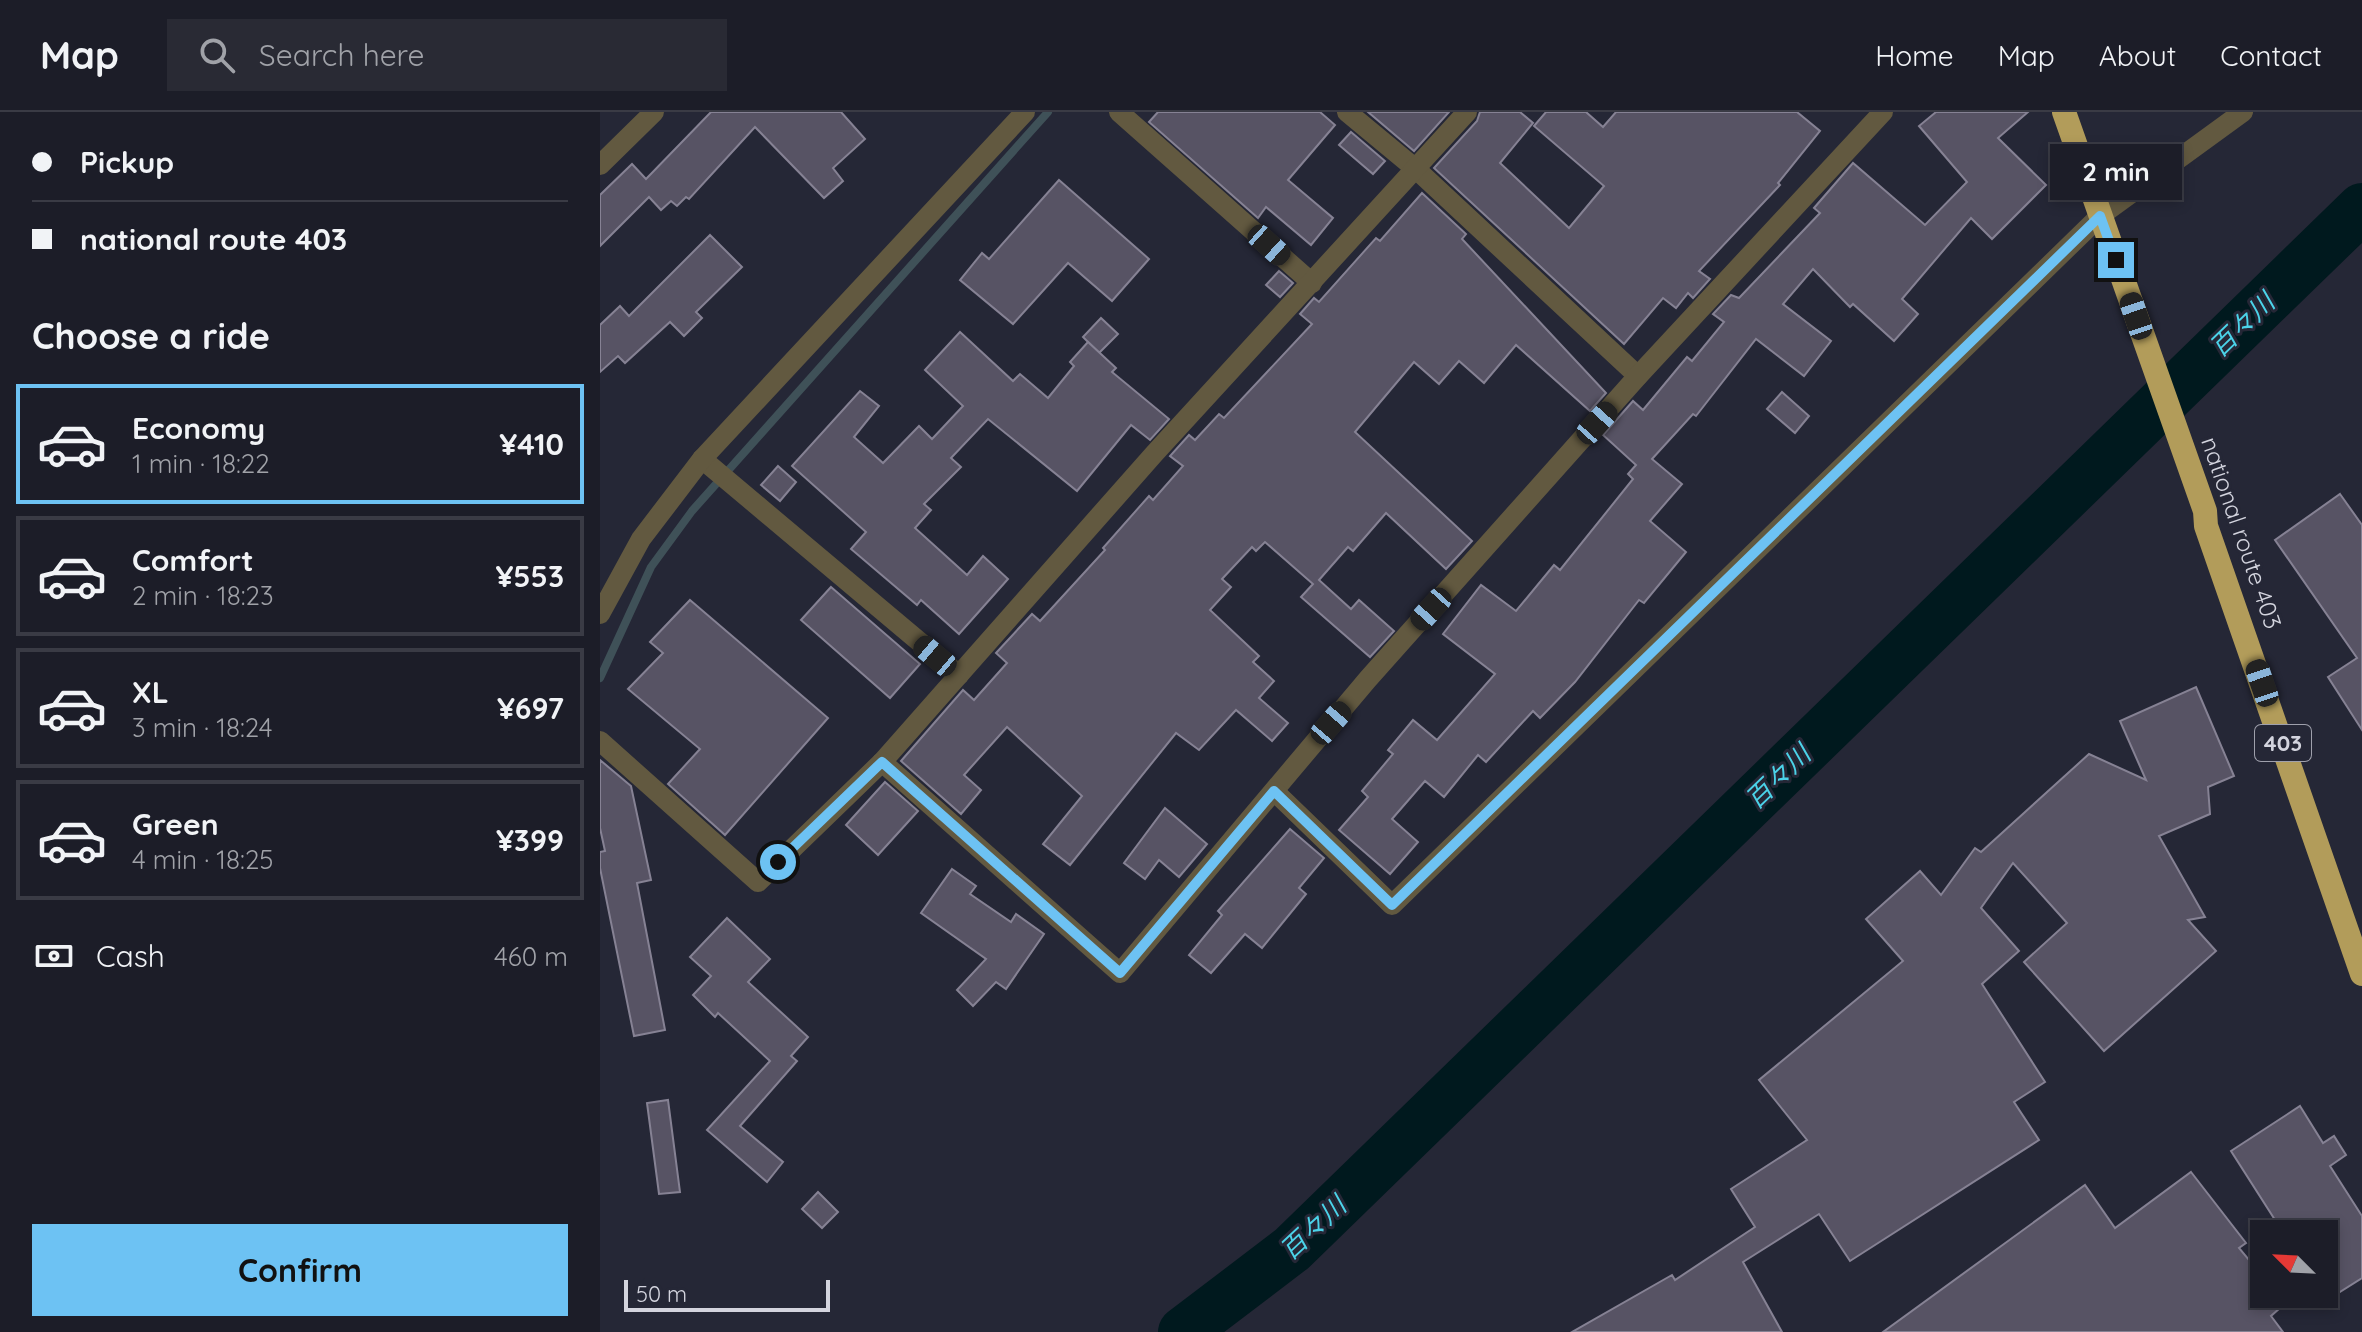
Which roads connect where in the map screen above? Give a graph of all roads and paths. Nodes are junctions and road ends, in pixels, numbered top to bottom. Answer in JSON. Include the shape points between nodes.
{"nodes":[{"id":1,"x":654,"y":112,"type":"edge"},
{"id":2,"x":1025,"y":112,"type":"edge"},
{"id":3,"x":1119,"y":112,"type":"edge"},
{"id":4,"x":1347,"y":112,"type":"edge"},
{"id":5,"x":1467,"y":112,"type":"edge"},
{"id":6,"x":1883,"y":112,"type":"edge"},
{"id":7,"x":2064,"y":112,"type":"edge"},
{"id":8,"x":2243,"y":112,"type":"edge"},
{"id":9,"x":600,"y":165,"type":"edge"},
{"id":10,"x":1417,"y":170,"type":"junction"},
{"id":11,"x":2103,"y":224,"type":"junction"},
{"id":12,"x":1312,"y":283,"type":"junction"},
{"id":13,"x":1638,"y":376,"type":"junction"},
{"id":14,"x":702,"y":459,"type":"junction"},
{"id":15,"x":600,"y":614,"type":"edge"},
{"id":16,"x":959,"y":675,"type":"junction"},
{"id":17,"x":600,"y":741,"type":"edge"},
{"id":18,"x":882,"y":762,"type":"junction"},
{"id":19,"x":1274,"y":791,"type":"junction"},
{"id":20,"x":2362,"y":974,"type":"edge"}],
"edges":[{"from":1,"to":9,"type":"street"},
{"from":2,"to":14,"type":"street"},
{"from":3,"to":12,"type":"street"},
{"from":4,"to":10,"type":"street"},
{"from":5,"to":10,"type":"street"},
{"from":6,"to":13,"type":"street"},
{"from":7,"to":11,"type":"highway","name":"national route 403","number":"403"},
{"from":8,"to":11,"type":"street"},
{"from":10,"to":12,"type":"street"},
{"from":10,"to":13,"type":"street"},
{"from":11,"to":19,"type":"street","via":[[1392,905]]},
{"from":11,"to":20,"type":"highway","name":"national route 403","number":"403"},
{"from":12,"to":16,"type":"street"},
{"from":13,"to":19,"type":"street"},
{"from":14,"to":15,"type":"street","via":[[641,539]]},
{"from":14,"to":16,"type":"street"},
{"from":16,"to":18,"type":"street"},
{"from":17,"to":18,"type":"street","via":[[758,882]]},
{"from":18,"to":19,"type":"street","via":[[1120,973]]}]}
